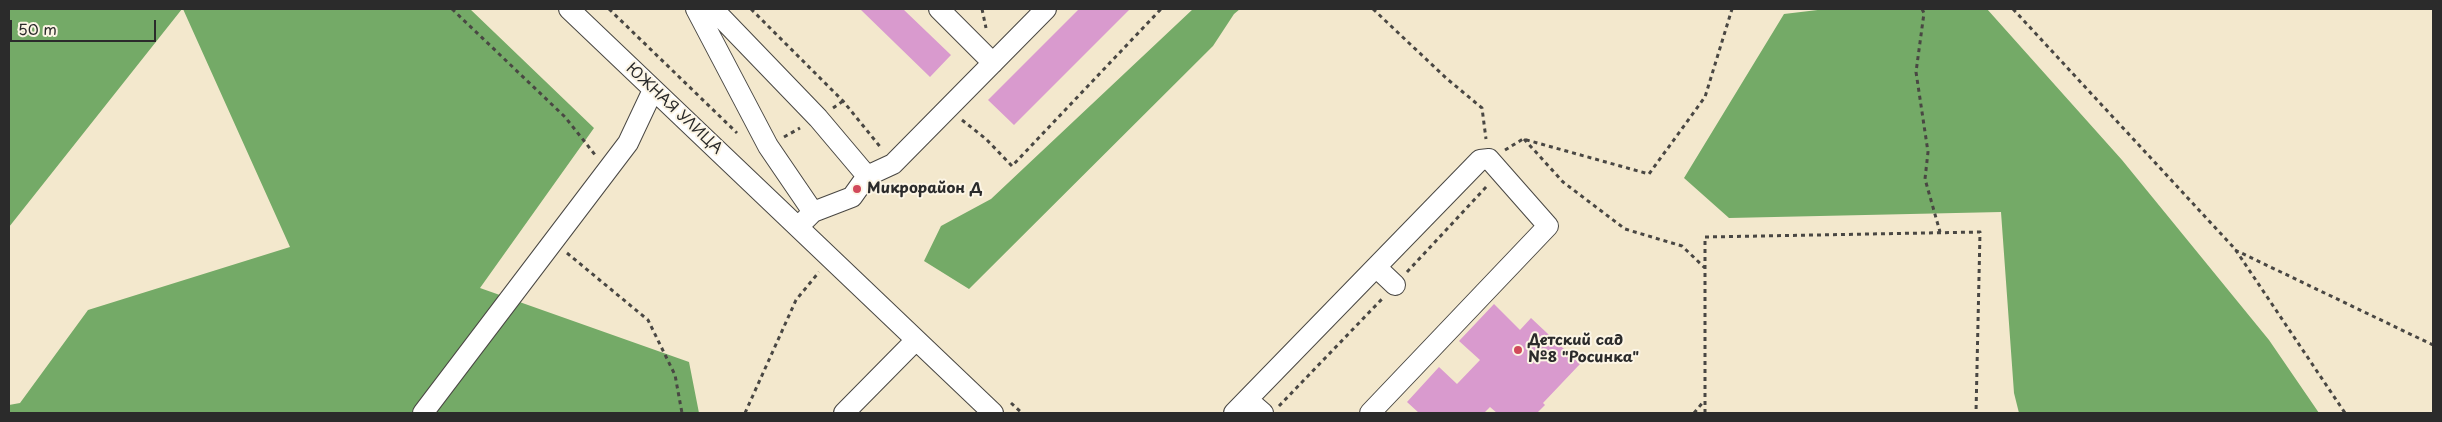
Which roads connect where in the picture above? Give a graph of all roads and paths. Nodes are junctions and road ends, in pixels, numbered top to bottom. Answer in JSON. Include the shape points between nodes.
{"nodes":[{"id":1,"x":452,"y":9,"type":"edge"},
{"id":2,"x":569,"y":9,"type":"edge"},
{"id":3,"x":696,"y":9,"type":"edge"},
{"id":4,"x":713,"y":9,"type":"edge"},
{"id":5,"x":751,"y":9,"type":"edge"},
{"id":6,"x":939,"y":9,"type":"edge"},
{"id":7,"x":1046,"y":9,"type":"edge"},
{"id":8,"x":1161,"y":9,"type":"edge"},
{"id":9,"x":1373,"y":9,"type":"edge"},
{"id":10,"x":1732,"y":9,"type":"edge"},
{"id":11,"x":1922,"y":9,"type":"edge"},
{"id":12,"x":2013,"y":9,"type":"edge"},
{"id":13,"x":993,"y":63,"type":"junction"},
{"id":14,"x":653,"y":90,"type":"junction"},
{"id":15,"x":947,"y":109,"type":"junction"},
{"id":16,"x":1524,"y":139,"type":"junction"},
{"id":17,"x":1489,"y":160,"type":"junction"},
{"id":18,"x":893,"y":164,"type":"junction"},
{"id":19,"x":607,"y":171,"type":"junction"},
{"id":20,"x":867,"y":176,"type":"junction"},
{"id":21,"x":813,"y":212,"type":"junction"},
{"id":22,"x":798,"y":227,"type":"junction"},
{"id":23,"x":1940,"y":232,"type":"junction"},
{"id":24,"x":553,"y":241,"type":"junction"},
{"id":25,"x":2235,"y":249,"type":"junction"},
{"id":26,"x":830,"y":258,"type":"junction"},
{"id":27,"x":1376,"y":267,"type":"junction"},
{"id":28,"x":1705,"y":268,"type":"junction"},
{"id":29,"x":1395,"y":285,"type":"dead end"},
{"id":30,"x":916,"y":340,"type":"junction"},
{"id":31,"x":2433,"y":345,"type":"edge"},
{"id":32,"x":1705,"y":400,"type":"junction"},
{"id":33,"x":1241,"y":406,"type":"edge"},
{"id":34,"x":423,"y":413,"type":"edge"},
{"id":35,"x":682,"y":413,"type":"edge"},
{"id":36,"x":745,"y":413,"type":"edge"},
{"id":37,"x":844,"y":413,"type":"edge"},
{"id":38,"x":993,"y":413,"type":"edge"},
{"id":39,"x":1263,"y":413,"type":"edge"},
{"id":40,"x":1370,"y":413,"type":"edge"},
{"id":41,"x":1694,"y":413,"type":"edge"},
{"id":42,"x":1705,"y":413,"type":"edge"},
{"id":43,"x":1976,"y":413,"type":"edge"},
{"id":44,"x":2345,"y":413,"type":"edge"}],
"edges":[{"from":1,"to":19,"type":"path","via":[[565,117]]},
{"from":2,"to":14,"type":"street","name":"ЮЖНАЯ УЛИЦА"},
{"from":3,"to":21,"type":"street","via":[[768,146]]},
{"from":4,"to":20,"type":"street","via":[[818,118]]},
{"from":5,"to":18,"type":"path","via":[[843,101]]},
{"from":6,"to":13,"type":"street"},
{"from":7,"to":13,"type":"street"},
{"from":8,"to":15,"type":"path","via":[[1012,166],[986,139]]},
{"from":9,"to":17,"type":"path","via":[[1482,108]]},
{"from":10,"to":16,"type":"path","via":[[1706,97],[1650,174]]},
{"from":11,"to":23,"type":"path","via":[[1916,72],[1928,152],[1924,179]]},
{"from":12,"to":25,"type":"path"},
{"from":13,"to":15,"type":"street"},
{"from":14,"to":19,"type":"street","via":[[628,142]]},
{"from":14,"to":22,"type":"street","name":"ЮЖНАЯ УЛИЦА"},
{"from":15,"to":18,"type":"street"},
{"from":16,"to":17,"type":"path"},
{"from":16,"to":28,"type":"path","via":[[1564,182],[1625,229],[1682,246]]},
{"from":17,"to":27,"type":"street","via":[[1480,160]]},
{"from":17,"to":40,"type":"street","via":[[1548,226]]},
{"from":18,"to":20,"type":"street"},
{"from":19,"to":24,"type":"street"},
{"from":20,"to":21,"type":"street","via":[[852,197]]},
{"from":21,"to":22,"type":"street"},
{"from":22,"to":26,"type":"street"},
{"from":23,"to":28,"type":"path","via":[[1704,237]]},
{"from":23,"to":43,"type":"path","via":[[1980,232]]},
{"from":24,"to":34,"type":"street"},
{"from":24,"to":35,"type":"path","via":[[648,320],[675,374]]},
{"from":25,"to":31,"type":"path"},
{"from":25,"to":44,"type":"path"},
{"from":26,"to":30,"type":"street"},
{"from":26,"to":36,"type":"path","via":[[796,300]]},
{"from":27,"to":29,"type":"street"},
{"from":27,"to":33,"type":"street"},
{"from":28,"to":32,"type":"path"},
{"from":30,"to":37,"type":"street"},
{"from":30,"to":38,"type":"street"},
{"from":32,"to":41,"type":"path"},
{"from":32,"to":42,"type":"path"},
{"from":33,"to":39,"type":"street"}]}
